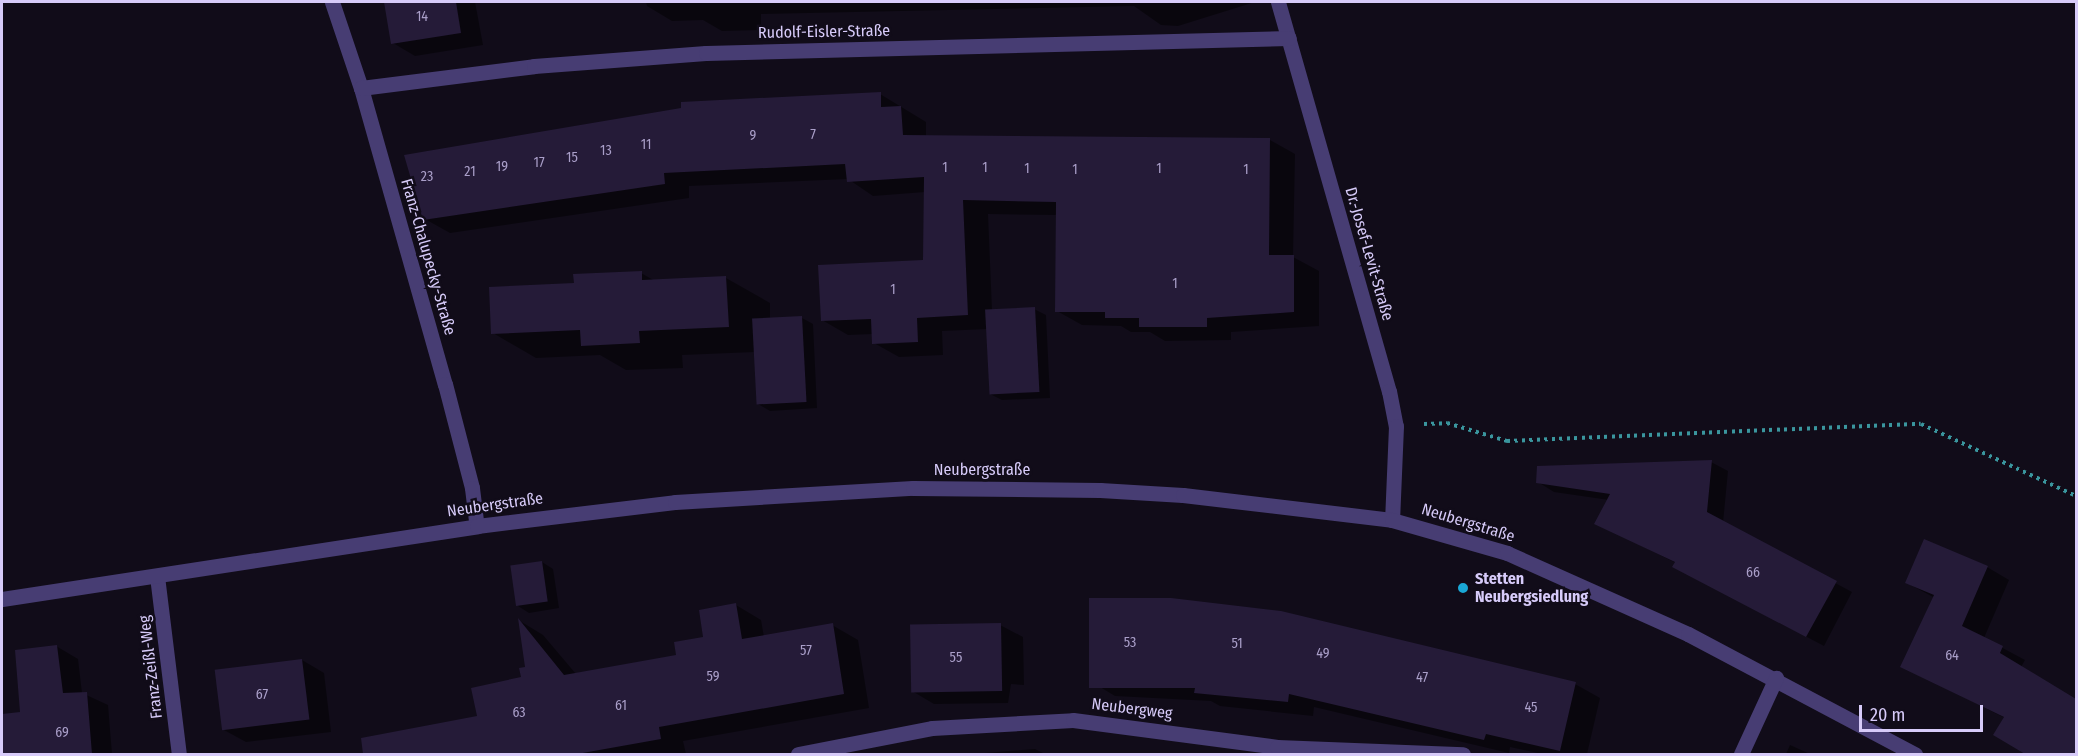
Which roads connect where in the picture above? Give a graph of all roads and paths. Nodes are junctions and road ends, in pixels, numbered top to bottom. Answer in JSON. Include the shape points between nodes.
{"nodes":[{"id":1,"x":332,"y":2,"type":"edge"},
{"id":2,"x":1278,"y":2,"type":"edge"},
{"id":3,"x":1289,"y":38,"type":"junction"},
{"id":4,"x":362,"y":87,"type":"junction"},
{"id":5,"x":1396,"y":426,"type":"junction"},
{"id":6,"x":2076,"y":496,"type":"edge"},
{"id":7,"x":1392,"y":520,"type":"junction"},
{"id":8,"x":477,"y":526,"type":"junction"},
{"id":9,"x":157,"y":576,"type":"junction"},
{"id":10,"x":2,"y":599,"type":"edge"},
{"id":11,"x":1776,"y":678,"type":"junction"},
{"id":12,"x":179,"y":754,"type":"edge"},
{"id":13,"x":798,"y":754,"type":"edge"},
{"id":14,"x":1463,"y":754,"type":"edge"},
{"id":15,"x":1741,"y":754,"type":"edge"},
{"id":16,"x":1915,"y":754,"type":"edge"}],
"edges":[{"from":1,"to":4,"type":"street","name":"Franz-Chalupecky-Straße"},
{"from":2,"to":3,"type":"street","name":"Dr.-Josef-Levit-Straße"},
{"from":3,"to":4,"type":"street","name":"Rudolf-Eisler-Straße","via":[[706,53],[534,66]]},
{"from":3,"to":5,"type":"street","name":"Dr.-Josef-Levit-Straße"},
{"from":4,"to":8,"type":"street","name":"Franz-Chalupecky-Straße","via":[[462,447]]},
{"from":5,"to":6,"type":"path","via":[[1447,423],[1507,441],[1921,424]]},
{"from":5,"to":7,"type":"street","name":"Dr.-Josef-Levit-Straße"},
{"from":7,"to":8,"type":"street","name":"Neubergstraße","via":[[1183,495],[991,487],[768,494]]},
{"from":7,"to":11,"type":"street","name":"Neubergstraße","via":[[1538,565]]},
{"from":8,"to":9,"type":"street","name":"Neubergstraße"},
{"from":9,"to":10,"type":"street","name":"Neubergstraße"},
{"from":9,"to":12,"type":"street","name":"Franz-Zeißl-Weg"},
{"from":11,"to":15,"type":"street"},
{"from":11,"to":16,"type":"street","name":"Neubergstraße"},
{"from":13,"to":14,"type":"street","name":"Neubergweg","via":[[932,728],[1073,720],[1277,747]]}]}
